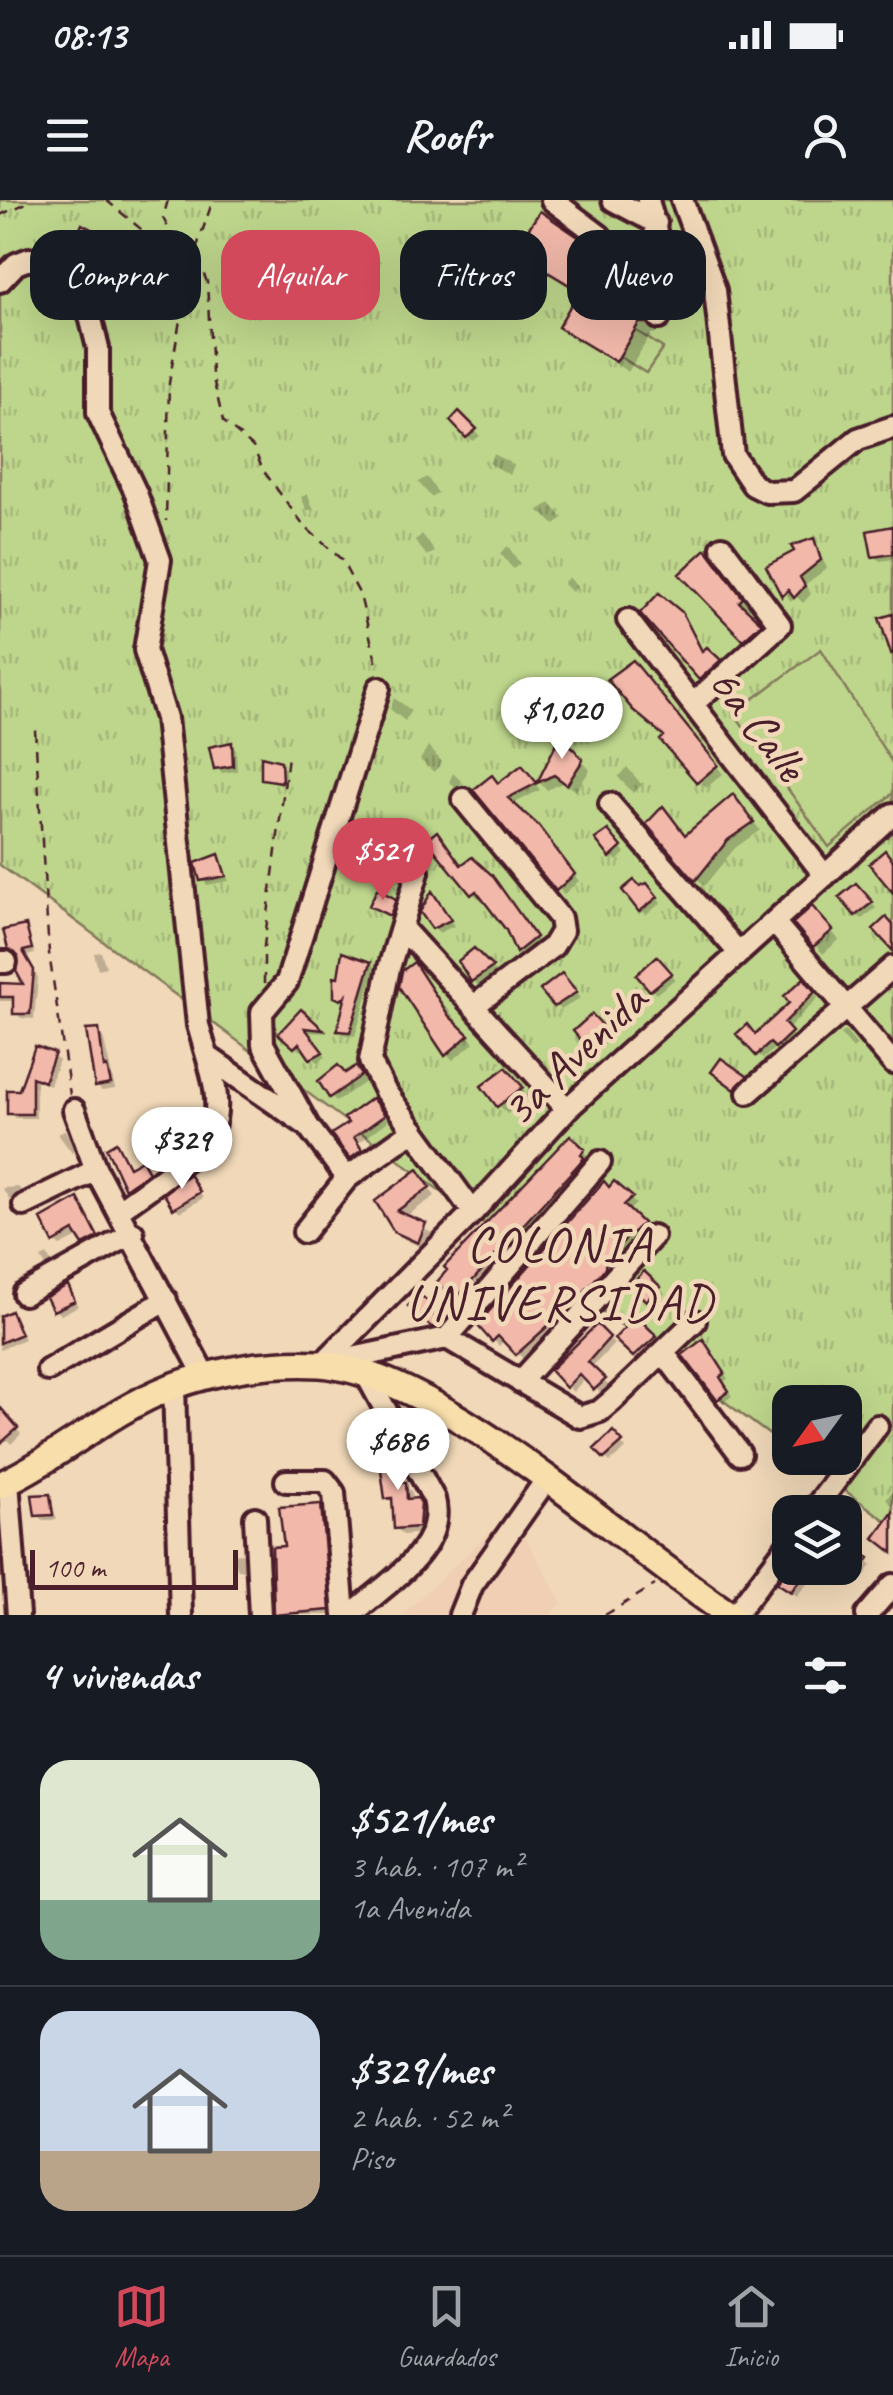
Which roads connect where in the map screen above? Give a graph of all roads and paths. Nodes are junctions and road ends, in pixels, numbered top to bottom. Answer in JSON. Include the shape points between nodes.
{"nodes":[{"id":1,"x":33,"y":200,"type":"edge"},
{"id":2,"x":106,"y":200,"type":"edge"},
{"id":3,"x":168,"y":200,"type":"edge"},
{"id":4,"x":213,"y":200,"type":"edge"},
{"id":5,"x":552,"y":200,"type":"edge"},
{"id":6,"x":613,"y":200,"type":"edge"},
{"id":7,"x":648,"y":200,"type":"edge"},
{"id":8,"x":682,"y":200,"type":"edge"},
{"id":9,"x":0,"y":215,"type":"edge"},
{"id":10,"x":656,"y":223,"type":"junction"},
{"id":11,"x":142,"y":230,"type":"edge"},
{"id":12,"x":168,"y":230,"type":"edge"},
{"id":13,"x":592,"y":230,"type":"edge"},
{"id":14,"x":658,"y":230,"type":"edge"},
{"id":15,"x":201,"y":234,"type":"edge"},
{"id":16,"x":201,"y":270,"type":"edge"},
{"id":17,"x":0,"y":281,"type":"edge"},
{"id":18,"x":180,"y":320,"type":"edge"},
{"id":19,"x":893,"y":428,"type":"edge"},
{"id":20,"x":722,"y":547,"type":"dead end"},
{"id":21,"x":160,"y":560,"type":"junction"},
{"id":22,"x":628,"y":620,"type":"dead end"},
{"id":23,"x":379,"y":688,"type":"joint"},
{"id":24,"x":694,"y":703,"type":"junction"},
{"id":25,"x":34,"y":730,"type":"dead end"},
{"id":26,"x":288,"y":756,"type":"dead end"},
{"id":27,"x":463,"y":799,"type":"dead end"},
{"id":28,"x":610,"y":804,"type":"dead end"},
{"id":29,"x":893,"y":814,"type":"edge"},
{"id":30,"x":418,"y":872,"type":"dead end"},
{"id":31,"x":825,"y":876,"type":"junction"},
{"id":32,"x":774,"y":922,"type":"junction"},
{"id":33,"x":402,"y":928,"type":"junction"},
{"id":34,"x":739,"y":952,"type":"junction"},
{"id":35,"x":893,"y":967,"type":"edge"},
{"id":36,"x":264,"y":1006,"type":"junction"},
{"id":37,"x":474,"y":1006,"type":"junction"},
{"id":38,"x":849,"y":1008,"type":"junction"},
{"id":39,"x":207,"y":1056,"type":"junction"},
{"id":40,"x":893,"y":1064,"type":"edge"},
{"id":41,"x":748,"y":1092,"type":"dead end"},
{"id":42,"x":566,"y":1109,"type":"junction"},
{"id":43,"x":74,"y":1110,"type":"joint"},
{"id":44,"x":308,"y":1126,"type":"junction"},
{"id":45,"x":414,"y":1130,"type":"junction"},
{"id":46,"x":600,"y":1162,"type":"dead end"},
{"id":47,"x":96,"y":1170,"type":"junction"},
{"id":48,"x":348,"y":1178,"type":"junction"},
{"id":49,"x":24,"y":1205,"type":"dead end"},
{"id":50,"x":120,"y":1210,"type":"junction"},
{"id":51,"x":474,"y":1212,"type":"junction"},
{"id":52,"x":304,"y":1232,"type":"dead end"},
{"id":53,"x":133,"y":1233,"type":"junction"},
{"id":54,"x":653,"y":1236,"type":"dead end"},
{"id":55,"x":24,"y":1294,"type":"dead end"},
{"id":56,"x":166,"y":1300,"type":"junction"},
{"id":57,"x":694,"y":1321,"type":"dead end"},
{"id":58,"x":446,"y":1338,"type":"junction"},
{"id":59,"x":663,"y":1352,"type":"junction"},
{"id":60,"x":322,"y":1364,"type":"junction"},
{"id":61,"x":48,"y":1370,"type":"dead end"},
{"id":62,"x":367,"y":1376,"type":"junction"},
{"id":63,"x":206,"y":1378,"type":"junction"},
{"id":64,"x":520,"y":1382,"type":"junction"},
{"id":65,"x":174,"y":1386,"type":"junction"},
{"id":66,"x":877,"y":1426,"type":"dead end"},
{"id":67,"x":740,"y":1454,"type":"dead end"},
{"id":68,"x":546,"y":1480,"type":"junction"},
{"id":69,"x":286,"y":1481,"type":"dead end"},
{"id":70,"x":4,"y":1483,"type":"edge"},
{"id":71,"x":825,"y":1495,"type":"edge"},
{"id":72,"x":255,"y":1518,"type":"dead end"},
{"id":73,"x":772,"y":1565,"type":"edge"},
{"id":74,"x":670,"y":1576,"type":"junction"},
{"id":75,"x":893,"y":1585,"type":"edge"},
{"id":76,"x":18,"y":1615,"type":"edge"},
{"id":77,"x":181,"y":1615,"type":"edge"},
{"id":78,"x":260,"y":1615,"type":"edge"},
{"id":79,"x":348,"y":1615,"type":"edge"},
{"id":80,"x":460,"y":1615,"type":"edge"},
{"id":81,"x":605,"y":1615,"type":"edge"},
{"id":82,"x":732,"y":1615,"type":"edge"},
{"id":83,"x":867,"y":1615,"type":"edge"}],
"edges":[{"from":1,"to":9,"type":"path"},
{"from":2,"to":11,"type":"path"},
{"from":3,"to":12,"type":"path","via":[[162,218]]},
{"from":4,"to":15,"type":"path"},
{"from":5,"to":13,"type":"street"},
{"from":6,"to":10,"type":"street"},
{"from":7,"to":10,"type":"street"},
{"from":8,"to":19,"type":"street","via":[[715,290],[733,455],[752,486],[794,491],[858,439]]},
{"from":10,"to":14,"type":"street"},
{"from":16,"to":23,"type":"path","via":[[223,420],[253,447],[303,525],[342,558],[377,650]]},
{"from":17,"to":21,"type":"street","via":[[29,259],[73,270],[82,280],[98,348],[98,413]]},
{"from":18,"to":21,"type":"path","via":[[169,383]]},
{"from":20,"to":24,"type":"street","via":[[778,619],[778,629]]},
{"from":21,"to":39,"type":"street","via":[[146,650],[166,718],[198,1025]]},
{"from":22,"to":24,"type":"street","name":"6a Calle"},
{"from":23,"to":36,"type":"street","via":[[287,982]]},
{"from":24,"to":31,"type":"street","name":"6a Calle"},
{"from":25,"to":43,"type":"path","via":[[50,953]]},
{"from":26,"to":36,"type":"path","via":[[264,946]]},
{"from":27,"to":37,"type":"street","via":[[560,918],[560,938]]},
{"from":28,"to":34,"type":"street"},
{"from":29,"to":31,"type":"street","name":"3a Avenida"},
{"from":30,"to":33,"type":"street"},
{"from":31,"to":32,"type":"street","name":"3a Avenida"},
{"from":32,"to":34,"type":"street","name":"3a Avenida"},
{"from":32,"to":38,"type":"street"},
{"from":33,"to":37,"type":"street"},
{"from":33,"to":45,"type":"street","via":[[370,1061]]},
{"from":34,"to":42,"type":"street","name":"3a Avenida"},
{"from":35,"to":38,"type":"street"},
{"from":36,"to":44,"type":"street","via":[[263,1044]]},
{"from":37,"to":42,"type":"street"},
{"from":38,"to":40,"type":"street"},
{"from":38,"to":41,"type":"street"},
{"from":39,"to":44,"type":"street"},
{"from":39,"to":50,"type":"street","via":[[216,1107],[206,1139]]},
{"from":42,"to":51,"type":"street","name":"3a Avenida"},
{"from":43,"to":47,"type":"street"},
{"from":44,"to":48,"type":"street"},
{"from":45,"to":48,"type":"street"},
{"from":45,"to":51,"type":"street"},
{"from":46,"to":58,"type":"street"},
{"from":47,"to":49,"type":"street"},
{"from":47,"to":50,"type":"street"},
{"from":48,"to":52,"type":"street"},
{"from":50,"to":53,"type":"street"},
{"from":51,"to":60,"type":"street","name":"3a Avenida"},
{"from":53,"to":55,"type":"street"},
{"from":53,"to":56,"type":"street"},
{"from":54,"to":64,"type":"street"},
{"from":56,"to":61,"type":"street"},
{"from":56,"to":63,"type":"street"},
{"from":57,"to":59,"type":"street"},
{"from":58,"to":60,"type":"street"},
{"from":58,"to":64,"type":"street"},
{"from":59,"to":64,"type":"street","via":[[600,1411],[580,1417]]},
{"from":59,"to":67,"type":"street"},
{"from":60,"to":62,"type":"main road"},
{"from":60,"to":63,"type":"main road","via":[[260,1365]]},
{"from":62,"to":68,"type":"main road","via":[[468,1424]]},
{"from":62,"to":79,"type":"street","via":[[439,1517],[422,1550]]},
{"from":63,"to":65,"type":"main road"},
{"from":65,"to":70,"type":"main road","via":[[109,1415]]},
{"from":65,"to":77,"type":"street"},
{"from":66,"to":71,"type":"street"},
{"from":68,"to":74,"type":"main road"},
{"from":68,"to":80,"type":"street","via":[[472,1585]]},
{"from":69,"to":79,"type":"street","via":[[325,1481],[334,1493]]},
{"from":70,"to":76,"type":"street"},
{"from":72,"to":78,"type":"street"},
{"from":73,"to":82,"type":"street"},
{"from":74,"to":81,"type":"path"},
{"from":74,"to":82,"type":"main road"},
{"from":75,"to":83,"type":"street"}]}
